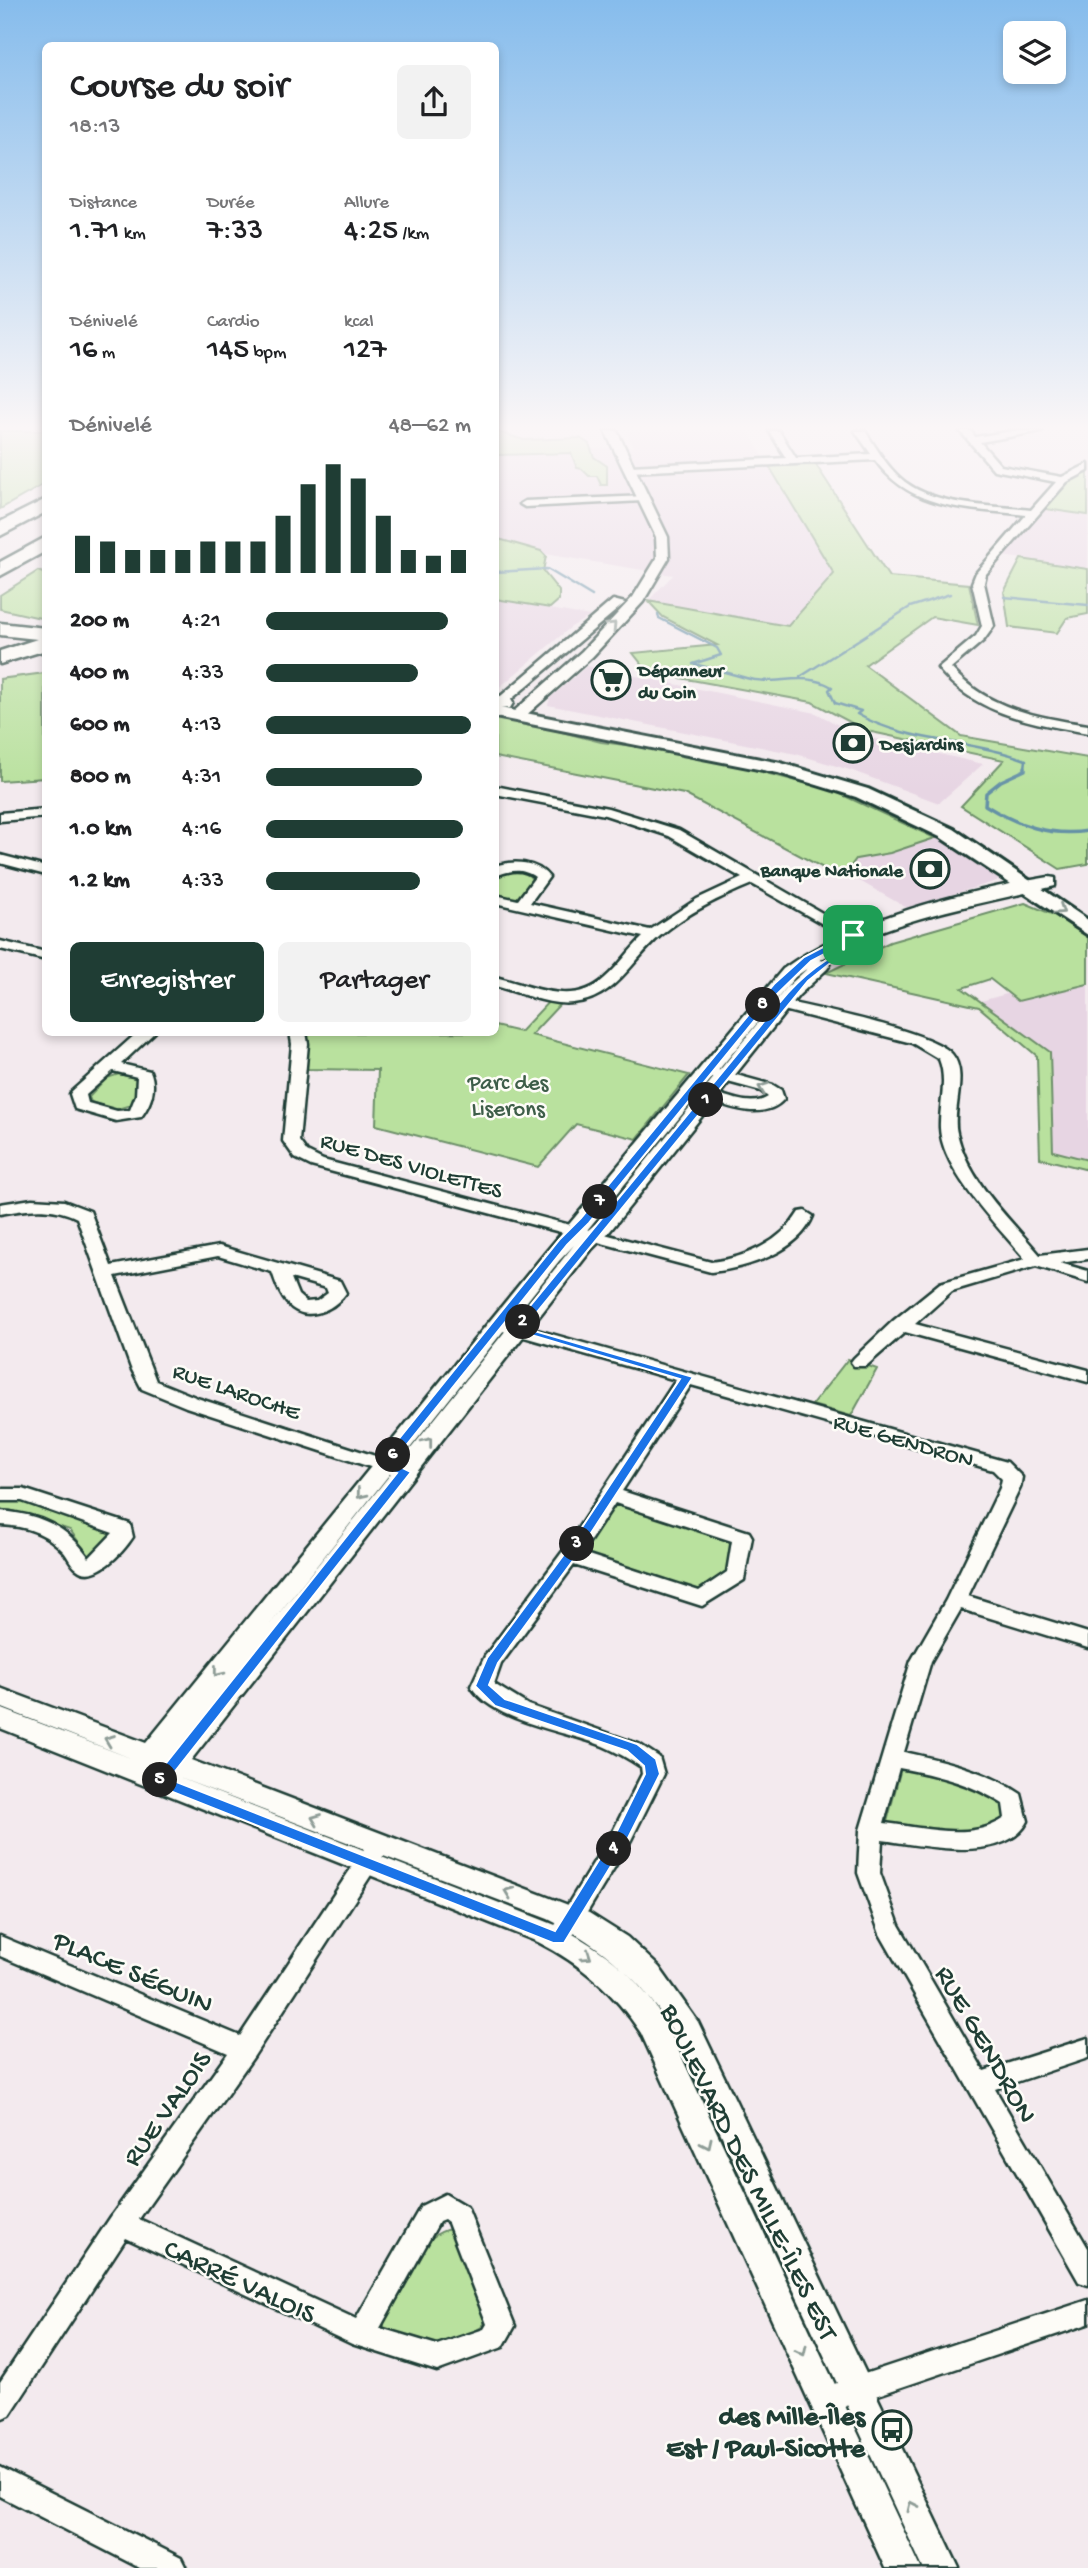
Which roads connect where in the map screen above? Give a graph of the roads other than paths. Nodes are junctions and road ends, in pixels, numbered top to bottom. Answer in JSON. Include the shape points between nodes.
{"nodes":[{"id":1,"x":33,"y":551,"type":"edge"},
{"id":2,"x":664,"y":551,"type":"edge"},
{"id":3,"x":1000,"y":551,"type":"edge"},
{"id":4,"x":0,"y":570,"type":"edge"},
{"id":5,"x":655,"y":573,"type":"junction"},
{"id":6,"x":0,"y":626,"type":"edge"},
{"id":7,"x":42,"y":628,"type":"edge"},
{"id":8,"x":42,"y":633,"type":"edge"},
{"id":9,"x":42,"y":644,"type":"edge"},
{"id":10,"x":560,"y":653,"type":"junction"},
{"id":11,"x":583,"y":657,"type":"junction"},
{"id":12,"x":0,"y":658,"type":"edge"},
{"id":13,"x":505,"y":708,"type":"edge"},
{"id":14,"x":1088,"y":729,"type":"edge"},
{"id":15,"x":499,"y":791,"type":"edge"},
{"id":16,"x":42,"y":813,"type":"edge"},
{"id":17,"x":0,"y":817,"type":"edge"},
{"id":18,"x":0,"y":859,"type":"edge"},
{"id":19,"x":42,"y":870,"type":"edge"},
{"id":20,"x":499,"y":871,"type":"edge"},
{"id":21,"x":754,"y":878,"type":"junction"},
{"id":22,"x":1035,"y":886,"type":"junction"},
{"id":23,"x":499,"y":900,"type":"edge"},
{"id":24,"x":523,"y":903,"type":"junction"},
{"id":25,"x":1088,"y":908,"type":"edge"},
{"id":26,"x":1088,"y":929,"type":"edge"},
{"id":27,"x":653,"y":934,"type":"junction"},
{"id":28,"x":859,"y":939,"type":"junction"},
{"id":29,"x":7,"y":946,"type":"edge"},
{"id":30,"x":42,"y":955,"type":"edge"},
{"id":31,"x":0,"y":960,"type":"edge"},
{"id":32,"x":499,"y":982,"type":"edge"},
{"id":33,"x":774,"y":1004,"type":"junction"},
{"id":34,"x":144,"y":1036,"type":"edge"},
{"id":35,"x":299,"y":1036,"type":"edge"},
{"id":36,"x":111,"y":1066,"type":"dead end"},
{"id":37,"x":716,"y":1075,"type":"junction"},
{"id":38,"x":701,"y":1092,"type":"junction"},
{"id":39,"x":0,"y":1209,"type":"edge"},
{"id":40,"x":805,"y":1216,"type":"dead end"},
{"id":41,"x":584,"y":1234,"type":"junction"},
{"id":42,"x":1088,"y":1254,"type":"edge"},
{"id":43,"x":1036,"y":1261,"type":"junction"},
{"id":44,"x":278,"y":1267,"type":"dead end"},
{"id":45,"x":107,"y":1272,"type":"junction"},
{"id":46,"x":1088,"y":1277,"type":"edge"},
{"id":47,"x":899,"y":1325,"type":"junction"},
{"id":48,"x":507,"y":1327,"type":"junction"},
{"id":49,"x":860,"y":1362,"type":"dead end"},
{"id":50,"x":1088,"y":1376,"type":"edge"},
{"id":51,"x":687,"y":1377,"type":"junction"},
{"id":52,"x":395,"y":1468,"type":"junction"},
{"id":53,"x":609,"y":1493,"type":"junction"},
{"id":54,"x":0,"y":1495,"type":"edge"},
{"id":55,"x":0,"y":1518,"type":"edge"},
{"id":56,"x":570,"y":1556,"type":"junction"},
{"id":57,"x":956,"y":1600,"type":"junction"},
{"id":58,"x":1088,"y":1641,"type":"edge"},
{"id":59,"x":0,"y":1697,"type":"edge"},
{"id":60,"x":0,"y":1718,"type":"edge"},
{"id":61,"x":891,"y":1758,"type":"junction"},
{"id":62,"x":155,"y":1768,"type":"junction"},
{"id":63,"x":872,"y":1830,"type":"junction"},
{"id":64,"x":373,"y":1853,"type":"junction"},
{"id":65,"x":565,"y":1928,"type":"junction"},
{"id":66,"x":0,"y":1946,"type":"edge"},
{"id":67,"x":1088,"y":2048,"type":"edge"},
{"id":68,"x":245,"y":2049,"type":"junction"},
{"id":69,"x":977,"y":2084,"type":"junction"},
{"id":70,"x":121,"y":2224,"type":"junction"},
{"id":71,"x":1088,"y":2273,"type":"edge"},
{"id":72,"x":1088,"y":2312,"type":"edge"},
{"id":73,"x":362,"y":2335,"type":"junction"},
{"id":74,"x":856,"y":2389,"type":"junction"},
{"id":75,"x":825,"y":2400,"type":"junction"},
{"id":76,"x":0,"y":2406,"type":"edge"},
{"id":77,"x":0,"y":2482,"type":"edge"},
{"id":78,"x":171,"y":2568,"type":"edge"},
{"id":79,"x":903,"y":2568,"type":"edge"},
{"id":80,"x":942,"y":2568,"type":"edge"}],
"edges":[{"from":1,"to":4,"type":"highway"},
{"from":2,"to":5,"type":"street"},
{"from":3,"to":14,"type":"street","via":[[978,578],[988,626],[944,668],[954,682],[986,704]]},
{"from":5,"to":10,"type":"street"},
{"from":11,"to":5,"type":"street","one_way":true,"via":[[638,599]]},
{"from":6,"to":7,"type":"highway"},
{"from":6,"to":8,"type":"highway"},
{"from":9,"to":12,"type":"highway"},
{"from":10,"to":11,"type":"street"},
{"from":10,"to":13,"type":"street"},
{"from":11,"to":13,"type":"street"},
{"from":13,"to":22,"type":"main road","via":[[860,779],[925,805],[972,831]]},
{"from":15,"to":21,"type":"street","via":[[642,821],[674,833]]},
{"from":16,"to":17,"type":"street"},
{"from":18,"to":19,"type":"street"},
{"from":20,"to":24,"type":"street","via":[[514,866],[542,877]]},
{"from":21,"to":27,"type":"street","via":[[691,907]]},
{"from":21,"to":28,"type":"street"},
{"from":22,"to":25,"type":"main road"},
{"from":22,"to":26,"type":"main road","one_way":true},
{"from":22,"to":28,"type":"street"},
{"from":23,"to":24,"type":"street"},
{"from":24,"to":27,"type":"street"},
{"from":27,"to":32,"type":"street","via":[[606,987],[588,997],[570,1000]]},
{"from":28,"to":33,"type":"street","via":[[801,963]]},
{"from":29,"to":30,"type":"street"},
{"from":29,"to":31,"type":"street"},
{"from":33,"to":37,"type":"street"},
{"from":33,"to":43,"type":"street","via":[[917,1040],[946,1056],[951,1069],[948,1131],[953,1152],[964,1174]]},
{"from":34,"to":36,"type":"street"},
{"from":35,"to":41,"type":"street","name":"RUE DES VIOLETTES","via":[[290,1137],[301,1155]]},
{"from":37,"to":38,"type":"street"},
{"from":38,"to":37,"type":"street","one_way":true,"via":[[758,1107],[776,1099],[771,1090]]},
{"from":38,"to":41,"type":"street"},
{"from":39,"to":45,"type":"street","name":"RUE LAROCHE","via":[[68,1205],[84,1215]]},
{"from":40,"to":41,"type":"street","name":"RUE DES VIOLETTES","via":[[799,1228],[762,1252],[722,1267]]},
{"from":41,"to":48,"type":"street"},
{"from":42,"to":43,"type":"street"},
{"from":43,"to":46,"type":"street"},
{"from":43,"to":47,"type":"street","via":[[946,1287]]},
{"from":44,"to":45,"type":"street","via":[[219,1251]]},
{"from":45,"to":52,"type":"street","name":"RUE LAROCHE","via":[[149,1385]]},
{"from":47,"to":49,"type":"street"},
{"from":47,"to":50,"type":"street"},
{"from":48,"to":51,"type":"street","name":"RUE GENDRON"},
{"from":48,"to":52,"type":"street"},
{"from":51,"to":53,"type":"street"},
{"from":51,"to":57,"type":"street","name":"RUE GENDRON","via":[[1000,1466],[1012,1478],[1010,1488]]},
{"from":52,"to":62,"type":"street"},
{"from":53,"to":56,"type":"street"},
{"from":53,"to":56,"type":"street","via":[[742,1537],[737,1575],[702,1600]]},
{"from":54,"to":55,"type":"street","via":[[23,1495],[110,1524],[123,1529],[122,1538],[97,1564],[84,1565],[71,1543],[54,1530]]},
{"from":56,"to":65,"type":"street","via":[[492,1661],[482,1686],[500,1703],[632,1748],[651,1763],[653,1774],[623,1834]]},
{"from":57,"to":58,"type":"street"},
{"from":57,"to":61,"type":"street","name":"RUE GENDRON","via":[[921,1661]]},
{"from":62,"to":59,"type":"street","one_way":true},
{"from":60,"to":62,"type":"street"},
{"from":61,"to":63,"type":"street","name":"RUE GENDRON"},
{"from":61,"to":63,"type":"street","via":[[992,1784],[1013,1800],[1017,1821],[998,1835],[966,1840]]},
{"from":62,"to":64,"type":"street","name":"BOULEVARD DES MILLE-ÎLES EST"},
{"from":63,"to":69,"type":"street","name":"RUE GENDRON","via":[[869,1873],[888,1927]]},
{"from":64,"to":65,"type":"street","name":"BOULEVARD DES MILLE-ÎLES EST"},
{"from":64,"to":68,"type":"street","name":"RUE VALOIS"},
{"from":65,"to":74,"type":"street","name":"BOULEVARD DES MILLE-ÎLES EST","via":[[626,1950],[674,2006]]},
{"from":65,"to":75,"type":"street","name":"BOULEVARD DES MILLE-ÎLES EST","one_way":true,"via":[[636,2001],[652,2026]]},
{"from":66,"to":68,"type":"street","name":"PLACE SÉGUIN"},
{"from":67,"to":69,"type":"street"},
{"from":68,"to":70,"type":"street","name":"RUE VALOIS"},
{"from":69,"to":71,"type":"street","name":"RUE GENDRON"},
{"from":70,"to":73,"type":"street","name":"CARRÉ VALOIS"},
{"from":70,"to":76,"type":"street","name":"RUE VALOIS"},
{"from":72,"to":74,"type":"street"},
{"from":73,"to":73,"type":"street","name":"CARRÉ VALOIS","via":[[437,2358],[493,2338],[501,2326],[458,2215],[445,2206],[430,2214]]},
{"from":74,"to":75,"type":"street"},
{"from":80,"to":74,"type":"street","name":"BOULEVARD DES MILLE-ÎLES EST","one_way":true},
{"from":75,"to":79,"type":"street","name":"BOULEVARD DES MILLE-ÎLES EST"},
{"from":77,"to":78,"type":"street"}]}
